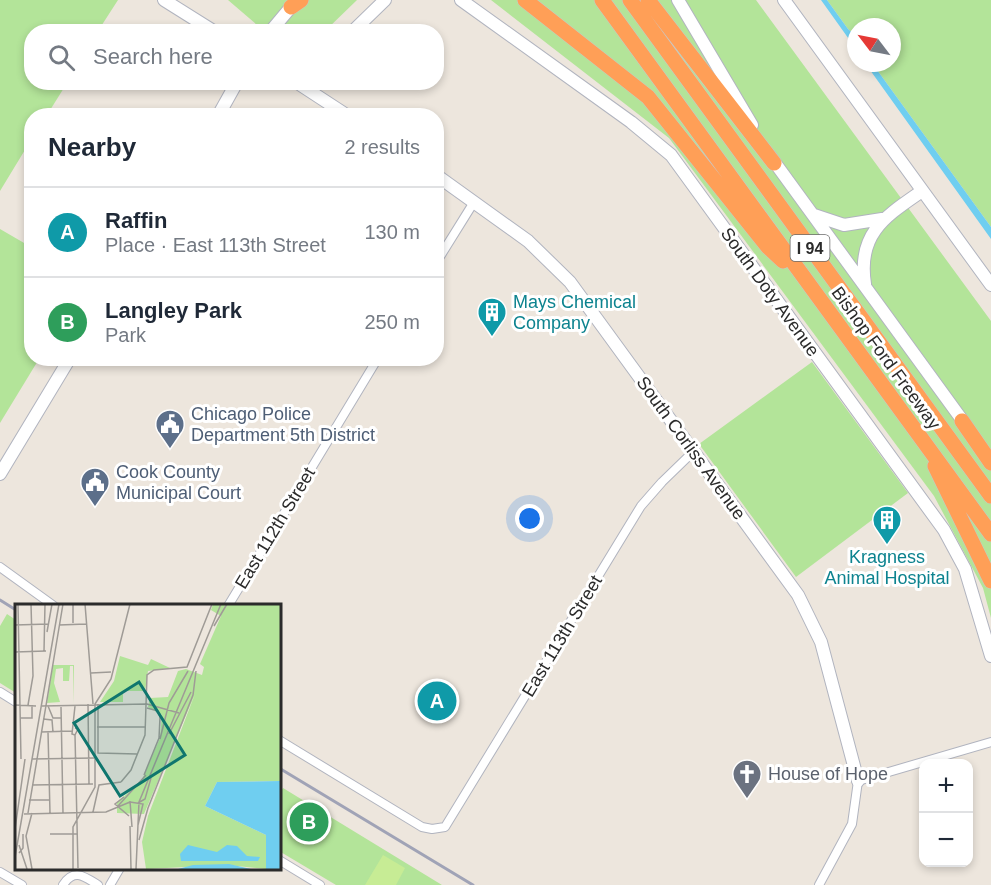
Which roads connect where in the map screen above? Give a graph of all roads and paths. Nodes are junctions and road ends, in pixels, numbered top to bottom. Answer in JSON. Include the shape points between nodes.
{"nodes":[{"id":1,"x":164,"y":0,"type":"edge"},
{"id":2,"x":385,"y":0,"type":"edge"},
{"id":3,"x":460,"y":0,"type":"edge"},
{"id":4,"x":525,"y":0,"type":"edge"},
{"id":5,"x":602,"y":0,"type":"edge"},
{"id":6,"x":630,"y":0,"type":"edge"},
{"id":7,"x":648,"y":0,"type":"edge"},
{"id":8,"x":678,"y":0,"type":"edge"},
{"id":9,"x":784,"y":0,"type":"edge"},
{"id":10,"x":296,"y":2,"type":"edge"},
{"id":11,"x":202,"y":24,"type":"edge"},
{"id":12,"x":277,"y":24,"type":"edge"},
{"id":13,"x":360,"y":24,"type":"edge"},
{"id":14,"x":233,"y":90,"type":"edge"},
{"id":15,"x":309,"y":90,"type":"edge"},
{"id":16,"x":222,"y":108,"type":"edge"},
{"id":17,"x":336,"y":108,"type":"edge"},
{"id":18,"x":774,"y":163,"type":"junction"},
{"id":19,"x":444,"y":181,"type":"edge"},
{"id":20,"x":922,"y":191,"type":"junction"},
{"id":21,"x":474,"y":202,"type":"junction"},
{"id":22,"x":811,"y":214,"type":"junction"},
{"id":23,"x":882,"y":219,"type":"junction"},
{"id":24,"x":444,"y":250,"type":"edge"},
{"id":25,"x":809,"y":285,"type":"junction"},
{"id":26,"x":991,"y":285,"type":"edge"},
{"id":27,"x":866,"y":287,"type":"junction"},
{"id":28,"x":65,"y":366,"type":"edge"},
{"id":29,"x":373,"y":366,"type":"edge"},
{"id":30,"x":962,"y":422,"type":"junction"},
{"id":31,"x":927,"y":446,"type":"junction"},
{"id":32,"x":694,"y":452,"type":"junction"},
{"id":33,"x":991,"y":453,"type":"edge"},
{"id":34,"x":991,"y":463,"type":"edge"},
{"id":35,"x":0,"y":474,"type":"edge"},
{"id":36,"x":991,"y":496,"type":"edge"},
{"id":37,"x":991,"y":534,"type":"edge"},
{"id":38,"x":0,"y":567,"type":"edge"},
{"id":39,"x":991,"y":581,"type":"edge"},
{"id":40,"x":51,"y":604,"type":"edge"},
{"id":41,"x":229,"y":604,"type":"edge"},
{"id":42,"x":991,"y":656,"type":"edge"},
{"id":43,"x":0,"y":692,"type":"edge"},
{"id":44,"x":15,"y":701,"type":"edge"},
{"id":45,"x":280,"y":741,"type":"edge"},
{"id":46,"x":991,"y":742,"type":"edge"},
{"id":47,"x":858,"y":781,"type":"junction"},
{"id":48,"x":280,"y":861,"type":"edge"},
{"id":49,"x":119,"y":870,"type":"edge"},
{"id":50,"x":0,"y":872,"type":"edge"},
{"id":51,"x":22,"y":885,"type":"edge"},
{"id":52,"x":63,"y":885,"type":"edge"},
{"id":53,"x":98,"y":885,"type":"edge"},
{"id":54,"x":110,"y":885,"type":"edge"},
{"id":55,"x":320,"y":885,"type":"edge"},
{"id":56,"x":819,"y":885,"type":"edge"}],
"edges":[{"from":1,"to":11,"type":"street"},
{"from":2,"to":13,"type":"street"},
{"from":3,"to":42,"type":"street","name":"South Doty Avenue","via":[[648,135],[676,162],[953,544],[967,575]]},
{"from":4,"to":25,"type":"highway","via":[[648,97],[768,247]]},
{"from":5,"to":25,"type":"highway","name":"Bishop Ford Freeway","number":"I 94"},
{"from":6,"to":36,"type":"highway","name":"Bishop Ford Freeway","number":"I 94"},
{"from":7,"to":18,"type":"highway"},
{"from":8,"to":18,"type":"street"},
{"from":9,"to":20,"type":"street"},
{"from":10,"to":12,"type":"street"},
{"from":14,"to":16,"type":"street"},
{"from":15,"to":17,"type":"street"},
{"from":18,"to":22,"type":"street"},
{"from":19,"to":21,"type":"street","name":"South Corliss Avenue"},
{"from":20,"to":23,"type":"street"},
{"from":20,"to":26,"type":"street"},
{"from":21,"to":24,"type":"street"},
{"from":21,"to":32,"type":"street","name":"South Corliss Avenue","via":[[528,241],[570,282]]},
{"from":22,"to":23,"type":"street","via":[[844,225]]},
{"from":22,"to":27,"type":"street"},
{"from":23,"to":27,"type":"street","via":[[866,252]]},
{"from":25,"to":31,"type":"highway","name":"Bishop Ford Freeway","number":"I 94"},
{"from":27,"to":30,"type":"street"},
{"from":28,"to":35,"type":"street"},
{"from":29,"to":41,"type":"street","name":"East 112th Street"},
{"from":30,"to":33,"type":"street"},
{"from":30,"to":34,"type":"highway"},
{"from":31,"to":37,"type":"highway","name":"Bishop Ford Freeway","number":"I 94"},
{"from":31,"to":39,"type":"highway"},
{"from":32,"to":45,"type":"street","name":"East 113th Street","via":[[641,506],[450,822],[440,829],[422,827]]},
{"from":32,"to":47,"type":"street","name":"South Corliss Avenue","via":[[811,618]]},
{"from":38,"to":40,"type":"street"},
{"from":43,"to":44,"type":"street"},
{"from":46,"to":47,"type":"street"},
{"from":47,"to":56,"type":"street","via":[[852,824]]},
{"from":48,"to":55,"type":"street"},
{"from":49,"to":54,"type":"street"},
{"from":50,"to":51,"type":"street"},
{"from":52,"to":53,"type":"street","via":[[77,874]]}]}
